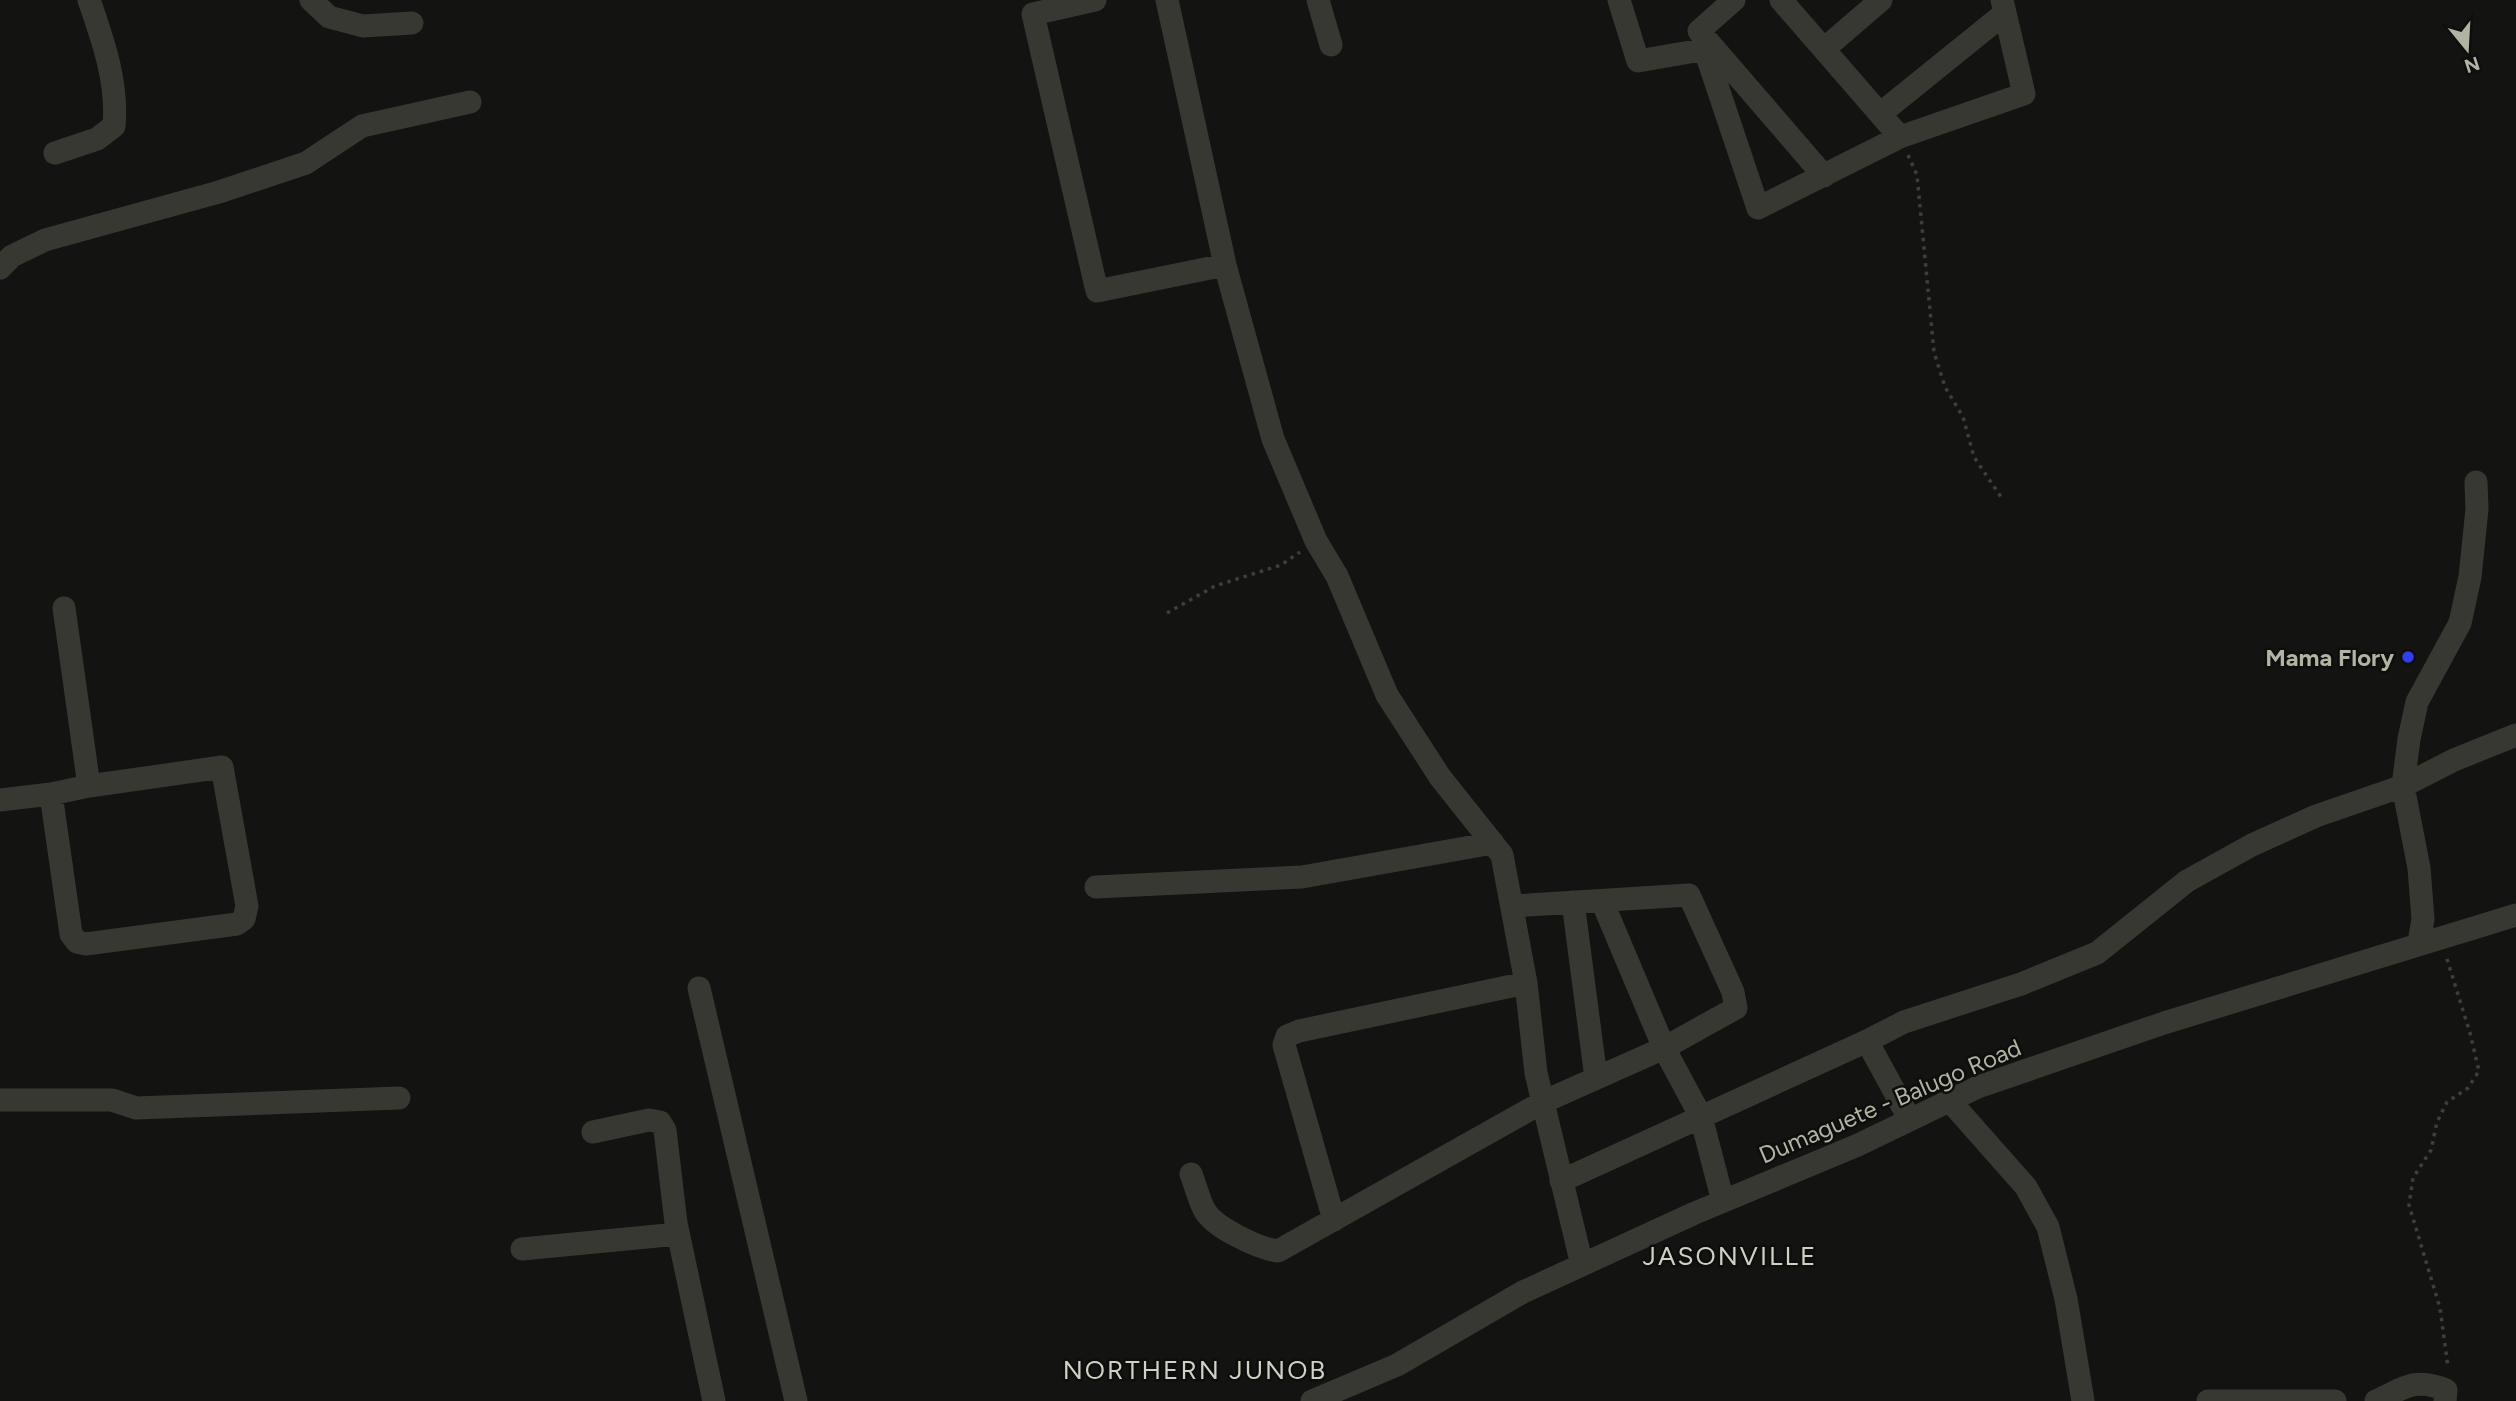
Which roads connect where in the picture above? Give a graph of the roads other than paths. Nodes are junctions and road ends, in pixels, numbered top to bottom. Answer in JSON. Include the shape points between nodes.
{"nodes":[{"id":1,"x":89,"y":0,"type":"edge"},
{"id":2,"x":311,"y":0,"type":"edge"},
{"id":3,"x":1095,"y":0,"type":"edge"},
{"id":4,"x":1167,"y":0,"type":"edge"},
{"id":5,"x":1318,"y":0,"type":"edge"},
{"id":6,"x":1619,"y":0,"type":"edge"},
{"id":7,"x":1734,"y":0,"type":"edge"},
{"id":8,"x":1781,"y":0,"type":"edge"},
{"id":9,"x":1881,"y":0,"type":"edge"},
{"id":10,"x":2004,"y":6,"type":"edge"},
{"id":11,"x":412,"y":23,"type":"dead end"},
{"id":12,"x":1331,"y":45,"type":"dead end"},
{"id":13,"x":1709,"y":49,"type":"junction"},
{"id":14,"x":1824,"y":49,"type":"junction"},
{"id":15,"x":470,"y":102,"type":"dead end"},
{"id":16,"x":1880,"y":114,"type":"junction"},
{"id":17,"x":1900,"y":137,"type":"junction"},
{"id":18,"x":55,"y":153,"type":"dead end"},
{"id":19,"x":1824,"y":176,"type":"junction"},
{"id":20,"x":1225,"y":265,"type":"junction"},
{"id":21,"x":0,"y":268,"type":"edge"},
{"id":22,"x":2476,"y":482,"type":"dead end"},
{"id":23,"x":64,"y":608,"type":"dead end"},
{"id":24,"x":2516,"y":735,"type":"edge"},
{"id":25,"x":89,"y":786,"type":"junction"},
{"id":26,"x":2403,"y":786,"type":"junction"},
{"id":27,"x":51,"y":794,"type":"junction"},
{"id":28,"x":0,"y":800,"type":"edge"},
{"id":29,"x":1493,"y":843,"type":"junction"},
{"id":30,"x":1096,"y":887,"type":"dead end"},
{"id":31,"x":1602,"y":901,"type":"junction"},
{"id":32,"x":1573,"y":902,"type":"junction"},
{"id":33,"x":1513,"y":906,"type":"junction"},
{"id":34,"x":2516,"y":915,"type":"edge"},
{"id":35,"x":2430,"y":940,"type":"junction"},
{"id":36,"x":1526,"y":983,"type":"junction"},
{"id":37,"x":698,"y":988,"type":"dead end"},
{"id":38,"x":1867,"y":1041,"type":"junction"},
{"id":39,"x":1664,"y":1048,"type":"junction"},
{"id":40,"x":1597,"y":1078,"type":"junction"},
{"id":41,"x":399,"y":1098,"type":"dead end"},
{"id":42,"x":0,"y":1100,"type":"edge"},
{"id":43,"x":1950,"y":1101,"type":"junction"},
{"id":44,"x":1543,"y":1102,"type":"junction"},
{"id":45,"x":1701,"y":1117,"type":"junction"},
{"id":46,"x":1910,"y":1120,"type":"junction"},
{"id":47,"x":593,"y":1132,"type":"dead end"},
{"id":48,"x":1191,"y":1174,"type":"dead end"},
{"id":49,"x":1561,"y":1181,"type":"junction"},
{"id":50,"x":1723,"y":1201,"type":"junction"},
{"id":51,"x":1334,"y":1220,"type":"junction"},
{"id":52,"x":678,"y":1234,"type":"junction"},
{"id":53,"x":522,"y":1249,"type":"dead end"},
{"id":54,"x":1582,"y":1265,"type":"junction"},
{"id":55,"x":2445,"y":1395,"type":"edge"},
{"id":56,"x":714,"y":1401,"type":"edge"},
{"id":57,"x":796,"y":1401,"type":"edge"},
{"id":58,"x":1312,"y":1401,"type":"edge"},
{"id":59,"x":2083,"y":1401,"type":"edge"},
{"id":60,"x":2208,"y":1401,"type":"edge"},
{"id":61,"x":2335,"y":1401,"type":"edge"},
{"id":62,"x":2376,"y":1401,"type":"edge"}],
"edges":[{"from":1,"to":18,"type":"street","via":[[106,51],[116,108],[114,126],[97,139]]},
{"from":2,"to":11,"type":"street","via":[[329,17],[363,26]]},
{"from":3,"to":20,"type":"street","via":[[1033,14],[1097,291]]},
{"from":4,"to":20,"type":"street"},
{"from":5,"to":12,"type":"street"},
{"from":6,"to":13,"type":"street","via":[[1638,61]]},
{"from":7,"to":13,"type":"street","via":[[1699,31]]},
{"from":8,"to":14,"type":"street"},
{"from":9,"to":14,"type":"street"},
{"from":10,"to":16,"type":"street"},
{"from":10,"to":17,"type":"street","via":[[2024,94]]},
{"from":13,"to":19,"type":"street"},
{"from":13,"to":19,"type":"street","via":[[1758,208]]},
{"from":14,"to":16,"type":"street"},
{"from":15,"to":21,"type":"street","via":[[362,126],[306,163],[45,240],[12,256]]},
{"from":16,"to":17,"type":"street"},
{"from":17,"to":19,"type":"street"},
{"from":20,"to":29,"type":"street","via":[[1273,439],[1387,695],[1440,777]]},
{"from":22,"to":26,"type":"street","via":[[2470,577],[2460,623],[2417,702]]},
{"from":23,"to":25,"type":"street"},
{"from":24,"to":26,"type":"street"},
{"from":25,"to":27,"type":"street"},
{"from":25,"to":27,"type":"street","via":[[222,767],[247,906],[244,919],[223,926],[77,942],[71,934]]},
{"from":26,"to":35,"type":"street"},
{"from":26,"to":38,"type":"street","via":[[2316,816],[2252,845],[2187,881],[2098,953],[1904,1022]]},
{"from":27,"to":28,"type":"street"},
{"from":29,"to":30,"type":"street","via":[[1302,877]]},
{"from":29,"to":33,"type":"street","via":[[1502,855]]},
{"from":31,"to":32,"type":"street"},
{"from":31,"to":39,"type":"street"},
{"from":31,"to":39,"type":"street","via":[[1689,895],[1733,992],[1736,1008]]},
{"from":32,"to":33,"type":"street"},
{"from":32,"to":40,"type":"street"},
{"from":33,"to":36,"type":"street"},
{"from":34,"to":35,"type":"street","name":"Dumaguete - Balugo Road"},
{"from":35,"to":43,"type":"street","name":"Dumaguete - Balugo Road","via":[[2093,1047]]},
{"from":36,"to":44,"type":"street"},
{"from":36,"to":51,"type":"street","via":[[1287,1036],[1284,1045]]},
{"from":37,"to":57,"type":"street"},
{"from":38,"to":45,"type":"street"},
{"from":38,"to":46,"type":"street"},
{"from":39,"to":40,"type":"street"},
{"from":39,"to":45,"type":"street"},
{"from":40,"to":44,"type":"street"},
{"from":41,"to":42,"type":"street","via":[[136,1108],[112,1100]]},
{"from":43,"to":46,"type":"street","name":"Dumaguete - Balugo Road"},
{"from":43,"to":59,"type":"street","via":[[2026,1187],[2049,1227]]},
{"from":44,"to":49,"type":"street"},
{"from":44,"to":51,"type":"street"},
{"from":45,"to":49,"type":"street"},
{"from":45,"to":50,"type":"street"},
{"from":46,"to":50,"type":"street","name":"Dumaguete - Balugo Road"},
{"from":47,"to":52,"type":"street","via":[[649,1120],[660,1122],[665,1130]]},
{"from":48,"to":51,"type":"street","via":[[1205,1212],[1216,1224],[1268,1250],[1278,1251]]},
{"from":49,"to":54,"type":"street"},
{"from":50,"to":54,"type":"street","name":"Dumaguete - Balugo Road"},
{"from":52,"to":53,"type":"street"},
{"from":52,"to":56,"type":"street"},
{"from":54,"to":58,"type":"street","name":"Dumaguete - Balugo Road","via":[[1523,1292],[1397,1365]]},
{"from":55,"to":62,"type":"street","via":[[2429,1383],[2414,1383]]},
{"from":60,"to":61,"type":"street"}]}
